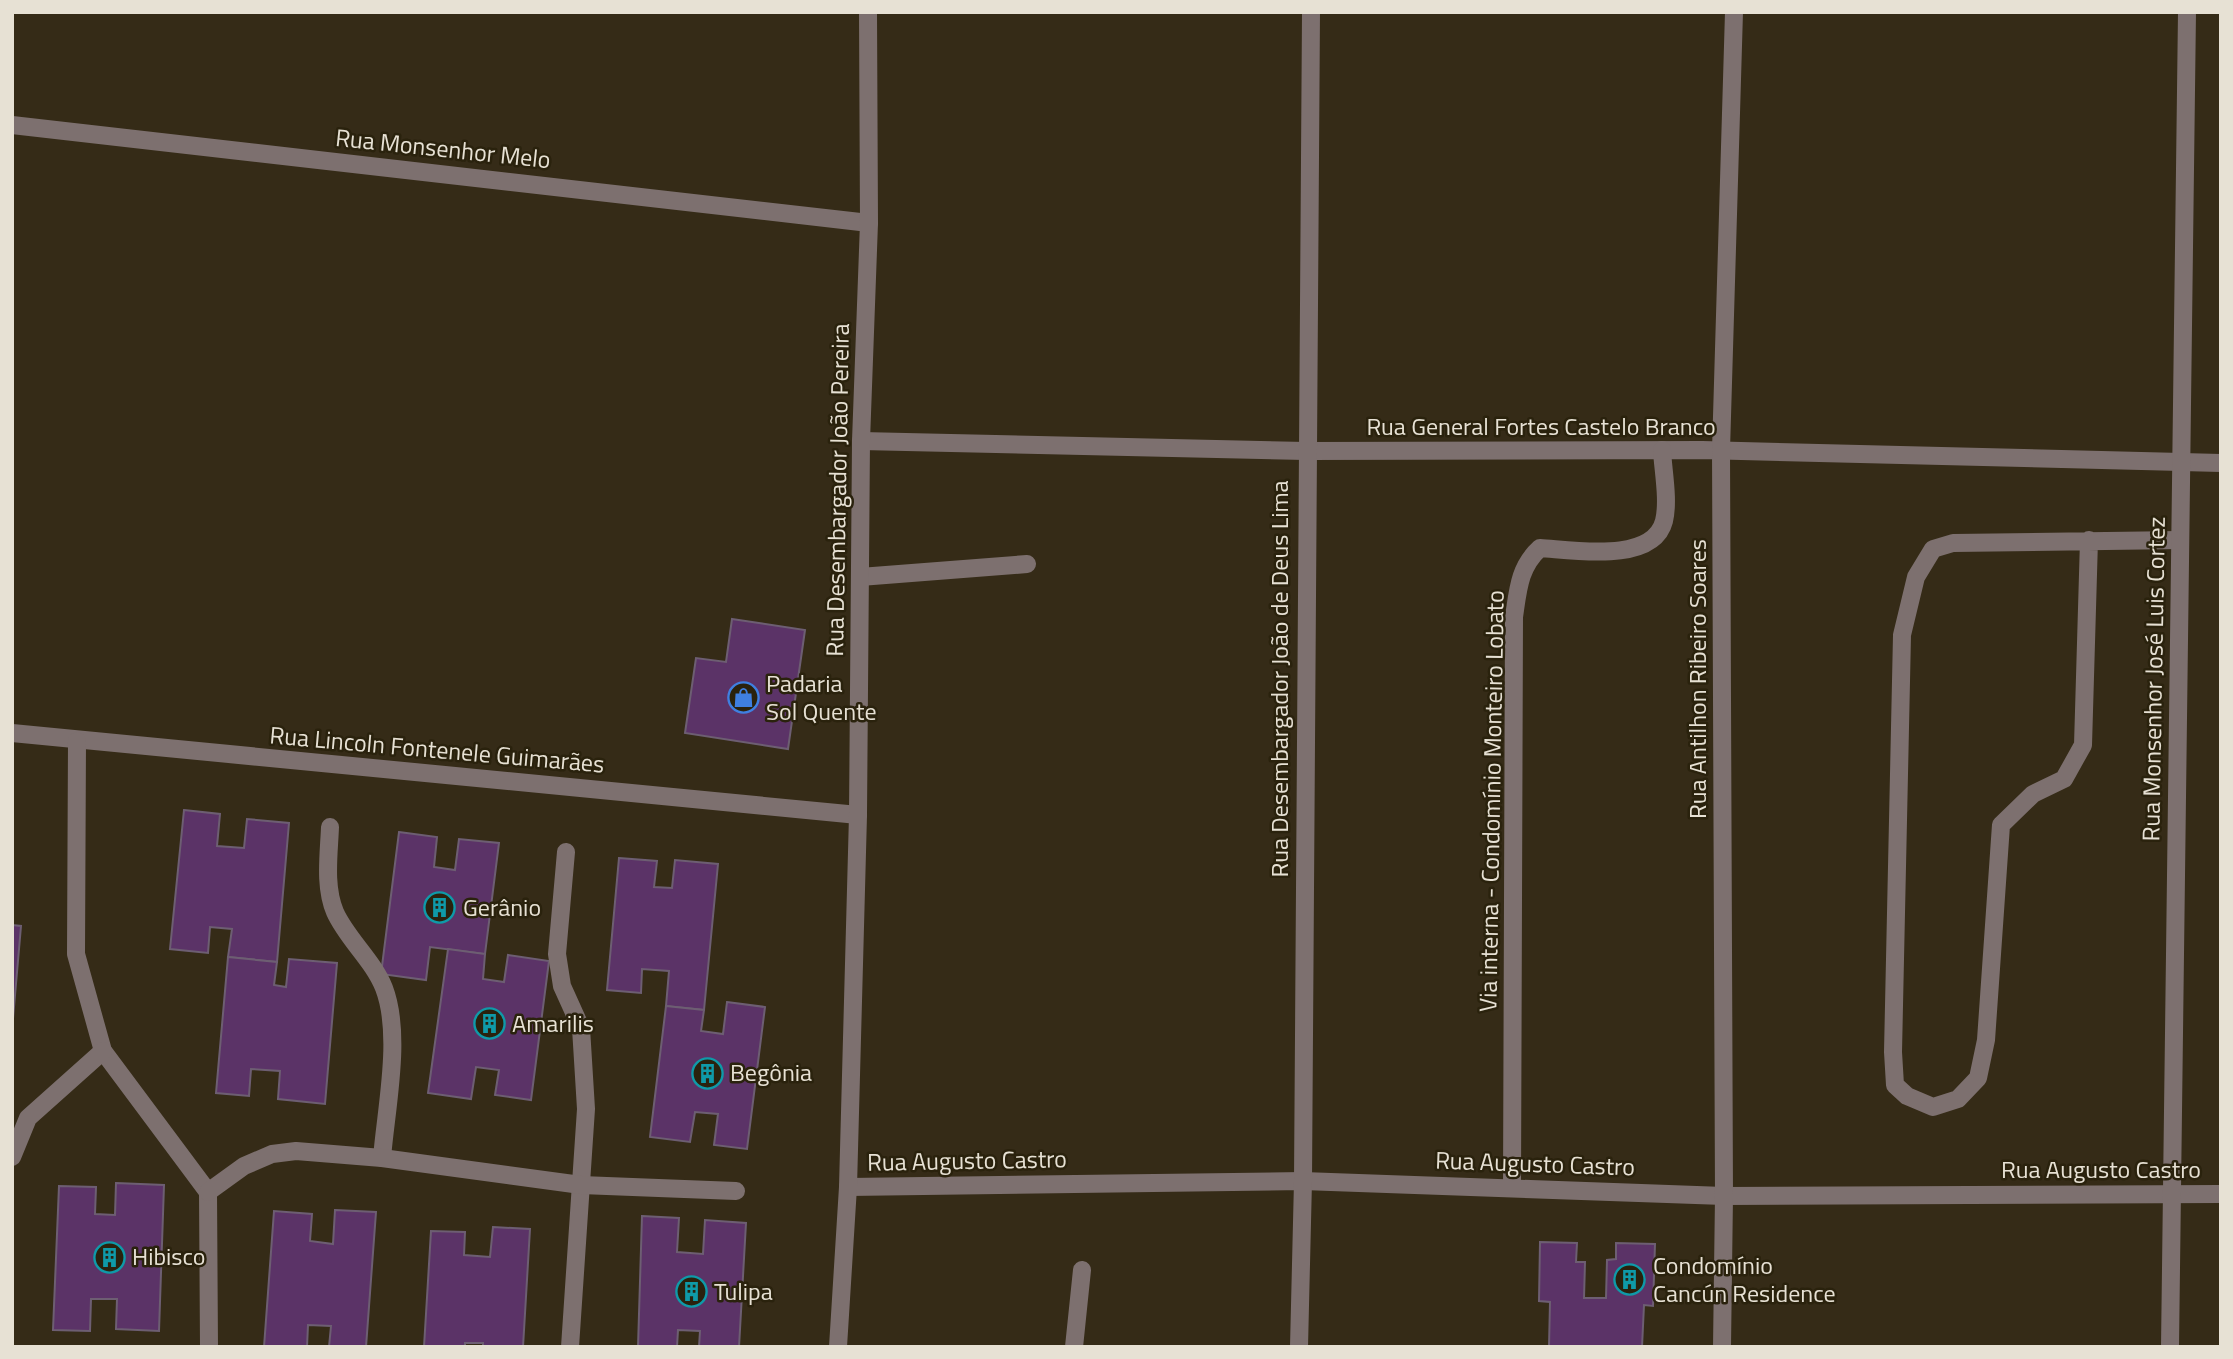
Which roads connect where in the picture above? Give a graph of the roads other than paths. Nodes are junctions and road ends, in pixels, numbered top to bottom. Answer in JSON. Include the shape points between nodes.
{"nodes":[{"id":1,"x":868,"y":12,"type":"edge"},
{"id":2,"x":1311,"y":12,"type":"edge"},
{"id":3,"x":1734,"y":12,"type":"edge"},
{"id":4,"x":2187,"y":12,"type":"edge"},
{"id":5,"x":12,"y":125,"type":"edge"},
{"id":6,"x":869,"y":223,"type":"junction"},
{"id":7,"x":861,"y":441,"type":"junction"},
{"id":8,"x":1662,"y":450,"type":"junction"},
{"id":9,"x":1721,"y":450,"type":"junction"},
{"id":10,"x":1306,"y":451,"type":"junction"},
{"id":11,"x":2181,"y":462,"type":"junction"},
{"id":12,"x":2221,"y":463,"type":"edge"},
{"id":13,"x":2089,"y":540,"type":"junction"},
{"id":14,"x":2180,"y":540,"type":"junction"},
{"id":15,"x":1027,"y":564,"type":"dead end"},
{"id":16,"x":860,"y":577,"type":"junction"},
{"id":17,"x":12,"y":733,"type":"edge"},
{"id":18,"x":77,"y":741,"type":"junction"},
{"id":19,"x":858,"y":816,"type":"junction"},
{"id":20,"x":330,"y":827,"type":"dead end"},
{"id":21,"x":566,"y":852,"type":"dead end"},
{"id":22,"x":103,"y":1051,"type":"junction"},
{"id":23,"x":12,"y":1157,"type":"edge"},
{"id":24,"x":382,"y":1158,"type":"junction"},
{"id":25,"x":1303,"y":1181,"type":"junction"},
{"id":26,"x":581,"y":1185,"type":"junction"},
{"id":27,"x":1512,"y":1186,"type":"junction"},
{"id":28,"x":848,"y":1187,"type":"junction"},
{"id":29,"x":736,"y":1191,"type":"dead end"},
{"id":30,"x":208,"y":1192,"type":"junction"},
{"id":31,"x":2171,"y":1194,"type":"junction"},
{"id":32,"x":2221,"y":1194,"type":"edge"},
{"id":33,"x":1724,"y":1196,"type":"junction"},
{"id":34,"x":1082,"y":1270,"type":"dead end"},
{"id":35,"x":209,"y":1347,"type":"edge"},
{"id":36,"x":570,"y":1347,"type":"edge"},
{"id":37,"x":838,"y":1347,"type":"edge"},
{"id":38,"x":1074,"y":1347,"type":"edge"},
{"id":39,"x":1299,"y":1347,"type":"edge"},
{"id":40,"x":1722,"y":1347,"type":"edge"},
{"id":41,"x":2170,"y":1347,"type":"edge"}],
"edges":[{"from":1,"to":6,"type":"street","name":"Rua Desembargador João Pereira"},
{"from":2,"to":10,"type":"street","name":"Rua Desembargador João de Deus Lima"},
{"from":3,"to":9,"type":"street","name":"Rua Antilhon Ribeiro Soares"},
{"from":4,"to":11,"type":"street","name":"Rua Monsenhor José Luis Cortez"},
{"from":5,"to":6,"type":"street","name":"Rua Monsenhor Melo"},
{"from":6,"to":7,"type":"street","name":"Rua Desembargador João Pereira"},
{"from":7,"to":10,"type":"street","name":"Rua General Fortes Castelo Branco"},
{"from":7,"to":16,"type":"street","name":"Rua Desembargador João Pereira"},
{"from":8,"to":9,"type":"street","name":"Rua General Fortes Castelo Branco"},
{"from":8,"to":10,"type":"street","name":"Rua General Fortes Castelo Branco"},
{"from":8,"to":27,"type":"street","name":"Via interna - Condomínio Monteiro Lobato","via":[[1665,519],[1659,533],[1644,544],[1611,552],[1540,548],[1527,561],[1519,581],[1514,617]]},
{"from":9,"to":11,"type":"street","name":"Rua General Fortes Castelo Branco"},
{"from":9,"to":33,"type":"street","name":"Rua Antilhon Ribeiro Soares"},
{"from":10,"to":25,"type":"street","name":"Rua Desembargador João de Deus Lima"},
{"from":11,"to":12,"type":"street","name":"Rua General Fortes Castelo Branco"},
{"from":11,"to":14,"type":"street","name":"Rua Monsenhor José Luis Cortez"},
{"from":13,"to":13,"type":"street","via":[[1953,543],[1933,549],[1916,577],[1902,635],[1893,1052],[1895,1085],[1907,1096],[1933,1107],[1958,1099],[1978,1078],[1986,1040],[2001,825],[2033,794],[2064,779],[2082,746]]},
{"from":13,"to":14,"type":"street"},
{"from":14,"to":31,"type":"street","name":"Rua Monsenhor José Luis Cortez"},
{"from":15,"to":16,"type":"street"},
{"from":16,"to":19,"type":"street","name":"Rua Desembargador João Pereira"},
{"from":17,"to":18,"type":"street","name":"Rua Lincoln Fontenele Guimarães"},
{"from":18,"to":19,"type":"street","name":"Rua Lincoln Fontenele Guimarães"},
{"from":18,"to":22,"type":"street","via":[[76,954]]},
{"from":19,"to":28,"type":"street","name":"Rua Desembargador João Pereira"},
{"from":20,"to":24,"type":"street","via":[[328,887],[335,912],[383,987],[391,1014]]},
{"from":21,"to":26,"type":"street","via":[[557,954],[562,986],[581,1028],[586,1109]]},
{"from":22,"to":23,"type":"street","via":[[28,1118]]},
{"from":22,"to":30,"type":"street"},
{"from":24,"to":26,"type":"street"},
{"from":24,"to":30,"type":"street","via":[[296,1150],[272,1154],[244,1166]]},
{"from":25,"to":27,"type":"street","name":"Rua Augusto Castro"},
{"from":25,"to":28,"type":"street","name":"Rua Augusto Castro"},
{"from":25,"to":39,"type":"street","name":"Rua Desembargador João de Deus Lima"},
{"from":26,"to":29,"type":"street"},
{"from":26,"to":36,"type":"street"},
{"from":27,"to":33,"type":"street","name":"Rua Augusto Castro"},
{"from":28,"to":37,"type":"street","name":"Rua Desembargador João Pereira"},
{"from":30,"to":35,"type":"street"},
{"from":31,"to":32,"type":"street","name":"Rua Augusto Castro"},
{"from":31,"to":33,"type":"street","name":"Rua Augusto Castro"},
{"from":31,"to":41,"type":"street","name":"Rua Monsenhor José Luis Cortez"},
{"from":33,"to":40,"type":"street","name":"Rua Antilhon Ribeiro Soares"},
{"from":34,"to":38,"type":"street"}]}
